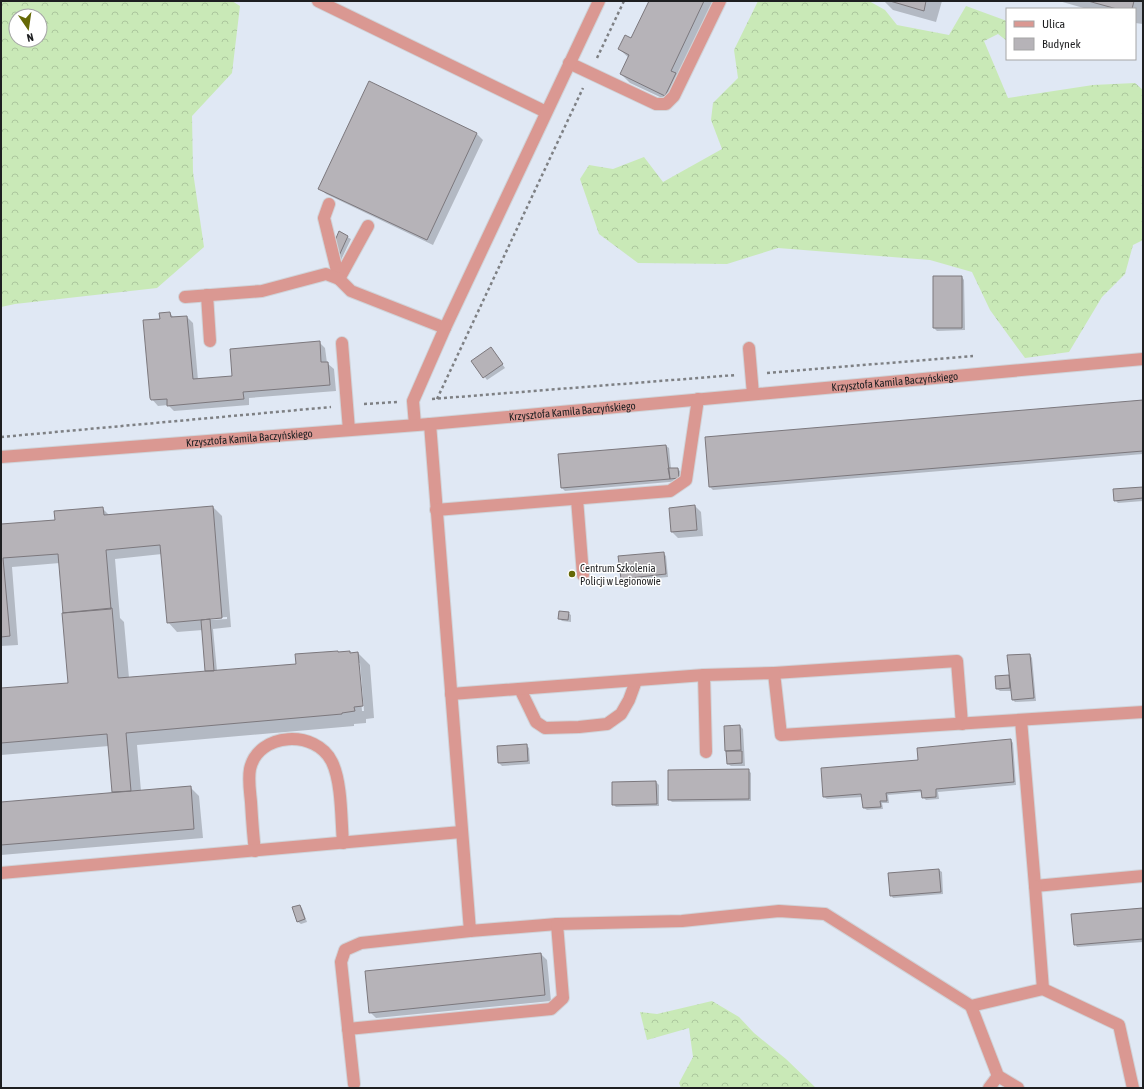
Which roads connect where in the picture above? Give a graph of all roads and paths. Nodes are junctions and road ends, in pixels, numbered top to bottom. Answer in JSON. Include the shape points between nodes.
{"nodes":[{"id":1,"x":318,"y":1,"type":"edge"},
{"id":2,"x":599,"y":1,"type":"edge"},
{"id":3,"x":624,"y":1,"type":"edge"},
{"id":4,"x":720,"y":1,"type":"edge"},
{"id":5,"x":569,"y":63,"type":"junction"},
{"id":6,"x":590,"y":73,"type":"junction"},
{"id":7,"x":546,"y":112,"type":"junction"},
{"id":8,"x":329,"y":204,"type":"dead end"},
{"id":9,"x":368,"y":226,"type":"dead end"},
{"id":10,"x":339,"y":279,"type":"junction"},
{"id":11,"x":207,"y":295,"type":"junction"},
{"id":12,"x":185,"y":297,"type":"dead end"},
{"id":13,"x":445,"y":328,"type":"junction"},
{"id":14,"x":210,"y":341,"type":"dead end"},
{"id":15,"x":342,"y":343,"type":"dead end"},
{"id":16,"x":749,"y":348,"type":"dead end"},
{"id":17,"x":978,"y":355,"type":"dead end"},
{"id":18,"x":1143,"y":359,"type":"edge"},
{"id":19,"x":751,"y":374,"type":"junction"},
{"id":20,"x":753,"y":394,"type":"junction"},
{"id":21,"x":436,"y":399,"type":"junction"},
{"id":22,"x":698,"y":399,"type":"junction"},
{"id":23,"x":413,"y":401,"type":"junction"},
{"id":24,"x":347,"y":405,"type":"junction"},
{"id":25,"x":430,"y":424,"type":"junction"},
{"id":26,"x":416,"y":425,"type":"junction"},
{"id":27,"x":348,"y":430,"type":"junction"},
{"id":28,"x":1,"y":437,"type":"edge"},
{"id":29,"x":1,"y":457,"type":"edge"},
{"id":30,"x":576,"y":499,"type":"junction"},
{"id":31,"x":436,"y":510,"type":"junction"},
{"id":32,"x":583,"y":575,"type":"dead end"},
{"id":33,"x":774,"y":673,"type":"junction"},
{"id":34,"x":704,"y":675,"type":"junction"},
{"id":35,"x":636,"y":681,"type":"junction"},
{"id":36,"x":520,"y":689,"type":"junction"},
{"id":37,"x":451,"y":694,"type":"junction"},
{"id":38,"x":1143,"y":712,"type":"edge"},
{"id":39,"x":1021,"y":720,"type":"junction"},
{"id":40,"x":962,"y":724,"type":"junction"},
{"id":41,"x":706,"y":752,"type":"dead end"},
{"id":42,"x":462,"y":832,"type":"junction"},
{"id":43,"x":343,"y":843,"type":"junction"},
{"id":44,"x":255,"y":851,"type":"junction"},
{"id":45,"x":1,"y":872,"type":"edge"},
{"id":46,"x":1143,"y":876,"type":"edge"},
{"id":47,"x":1035,"y":886,"type":"junction"},
{"id":48,"x":557,"y":924,"type":"junction"},
{"id":49,"x":470,"y":931,"type":"junction"},
{"id":50,"x":1043,"y":989,"type":"junction"},
{"id":51,"x":971,"y":1006,"type":"junction"},
{"id":52,"x":348,"y":1029,"type":"junction"},
{"id":53,"x":998,"y":1076,"type":"junction"},
{"id":54,"x":354,"y":1084,"type":"dead end"},
{"id":55,"x":989,"y":1088,"type":"edge"},
{"id":56,"x":1018,"y":1088,"type":"edge"},
{"id":57,"x":1133,"y":1088,"type":"edge"}],
"edges":[{"from":1,"to":7,"type":"lane"},
{"from":2,"to":5,"type":"lane"},
{"from":3,"to":6,"type":"path"},
{"from":4,"to":6,"type":"lane","via":[[674,96],[666,104],[656,104]]},
{"from":5,"to":6,"type":"lane"},
{"from":5,"to":7,"type":"lane"},
{"from":6,"to":21,"type":"path"},
{"from":7,"to":13,"type":"lane"},
{"from":8,"to":10,"type":"lane","via":[[324,218]]},
{"from":9,"to":10,"type":"lane"},
{"from":10,"to":11,"type":"lane","via":[[326,274],[262,292]]},
{"from":10,"to":13,"type":"lane","via":[[351,291]]},
{"from":11,"to":12,"type":"lane"},
{"from":11,"to":14,"type":"lane"},
{"from":13,"to":23,"type":"lane"},
{"from":15,"to":24,"type":"lane"},
{"from":16,"to":19,"type":"lane"},
{"from":17,"to":19,"type":"path"},
{"from":18,"to":20,"type":"lane","name":"Krzysztofa Kamila Baczyńskiego"},
{"from":19,"to":20,"type":"lane"},
{"from":19,"to":21,"type":"path"},
{"from":20,"to":22,"type":"lane","name":"Krzysztofa Kamila Baczyńskiego"},
{"from":21,"to":23,"type":"path"},
{"from":22,"to":25,"type":"lane","name":"Krzysztofa Kamila Baczyńskiego"},
{"from":22,"to":30,"type":"lane","via":[[686,480],[670,491]]},
{"from":23,"to":24,"type":"path"},
{"from":23,"to":26,"type":"lane"},
{"from":24,"to":27,"type":"lane"},
{"from":24,"to":28,"type":"path"},
{"from":25,"to":26,"type":"lane","name":"Krzysztofa Kamila Baczyńskiego"},
{"from":25,"to":31,"type":"lane"},
{"from":26,"to":27,"type":"lane","name":"Krzysztofa Kamila Baczyńskiego"},
{"from":27,"to":29,"type":"lane","name":"Krzysztofa Kamila Baczyńskiego"},
{"from":30,"to":31,"type":"lane"},
{"from":30,"to":32,"type":"lane"},
{"from":31,"to":37,"type":"lane"},
{"from":33,"to":34,"type":"lane"},
{"from":33,"to":40,"type":"lane","via":[[781,735]]},
{"from":33,"to":40,"type":"lane","via":[[957,661]]},
{"from":34,"to":35,"type":"lane"},
{"from":34,"to":41,"type":"lane"},
{"from":35,"to":36,"type":"lane"},
{"from":35,"to":36,"type":"lane","via":[[621,714],[607,724],[579,727],[545,728],[536,722]]},
{"from":36,"to":37,"type":"lane"},
{"from":37,"to":42,"type":"lane"},
{"from":38,"to":39,"type":"lane"},
{"from":39,"to":40,"type":"lane"},
{"from":39,"to":47,"type":"lane"},
{"from":42,"to":43,"type":"lane"},
{"from":42,"to":49,"type":"lane"},
{"from":43,"to":44,"type":"lane"},
{"from":43,"to":44,"type":"lane","via":[[338,779],[331,761],[323,749],[306,740],[292,739],[274,742],[259,750],[250,768]]},
{"from":44,"to":45,"type":"lane"},
{"from":46,"to":47,"type":"lane"},
{"from":47,"to":50,"type":"lane"},
{"from":48,"to":49,"type":"lane"},
{"from":48,"to":51,"type":"lane","via":[[682,921],[779,911],[825,914]]},
{"from":48,"to":52,"type":"lane","via":[[563,998],[551,1009]]},
{"from":49,"to":52,"type":"lane","via":[[361,943],[345,950],[342,962]]},
{"from":50,"to":51,"type":"lane"},
{"from":50,"to":57,"type":"lane","via":[[1119,1025]]},
{"from":51,"to":53,"type":"lane"},
{"from":52,"to":54,"type":"lane"},
{"from":53,"to":55,"type":"lane"},
{"from":53,"to":56,"type":"lane"}]}
